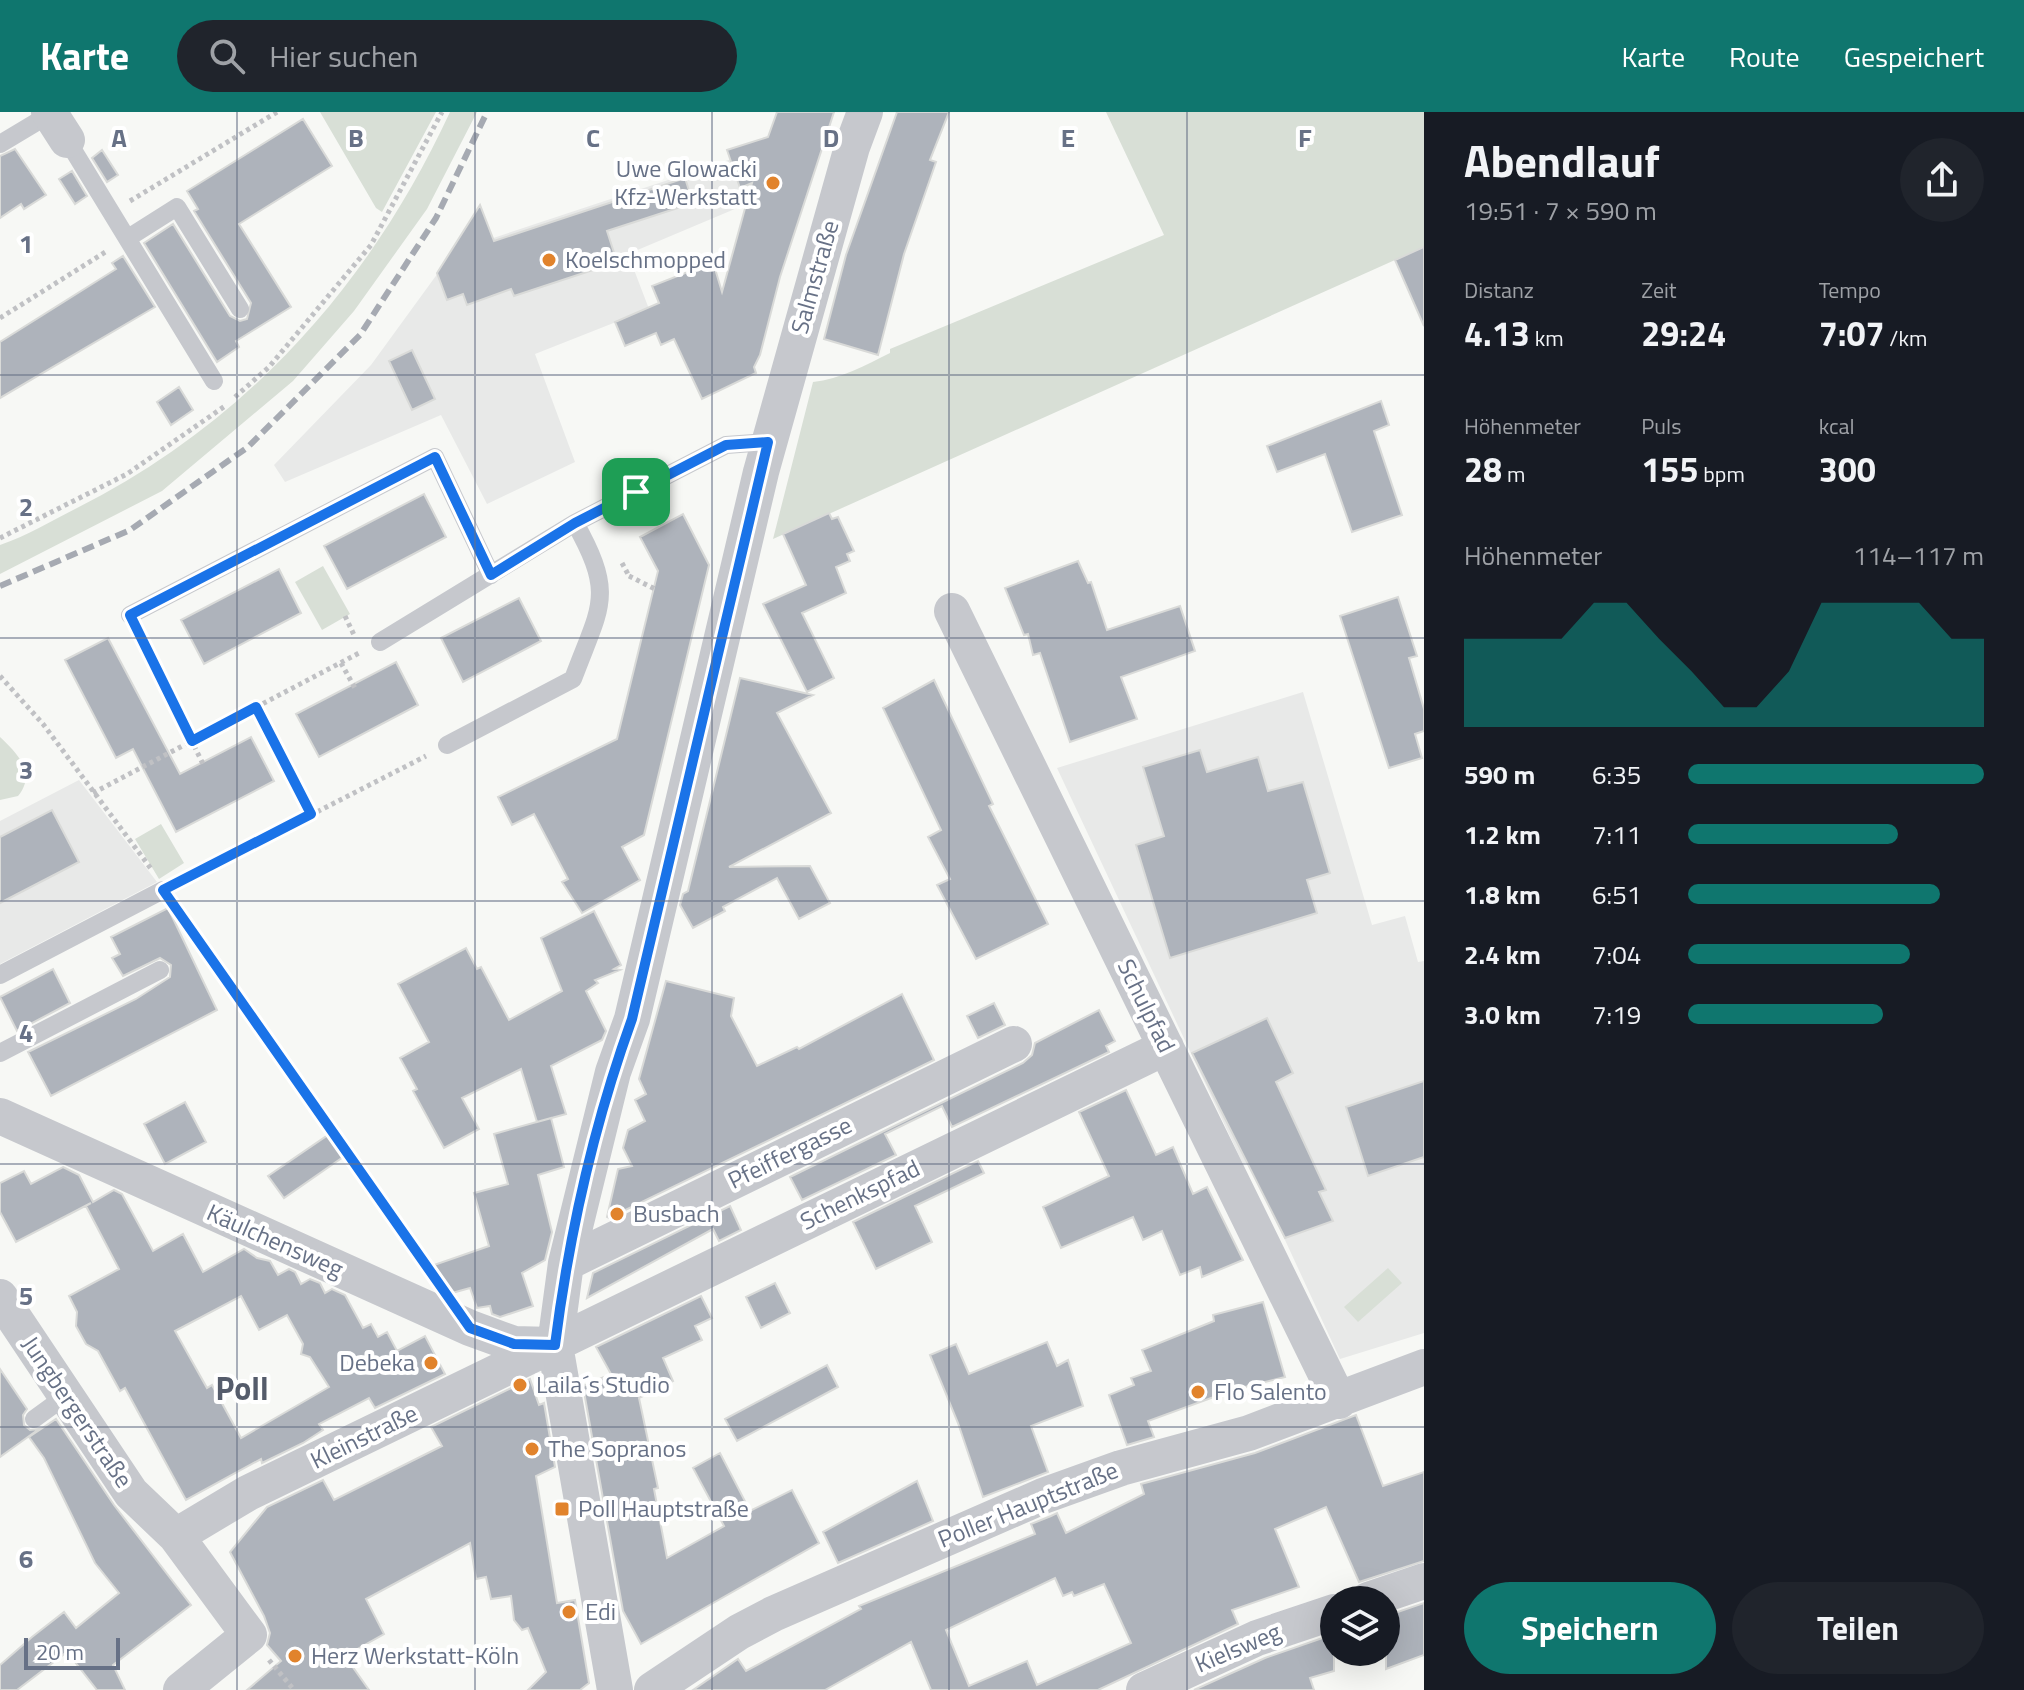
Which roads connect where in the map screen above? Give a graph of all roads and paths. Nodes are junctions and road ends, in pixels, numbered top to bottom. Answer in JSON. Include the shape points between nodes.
{"nodes":[{"id":1,"x":277,"y":112,"type":"edge"},
{"id":2,"x":442,"y":112,"type":"edge"},
{"id":3,"x":865,"y":112,"type":"edge"},
{"id":4,"x":55,"y":122,"type":"edge"},
{"id":5,"x":0,"y":144,"type":"edge"},
{"id":6,"x":112,"y":212,"type":"junction"},
{"id":7,"x":128,"y":238,"type":"junction"},
{"id":8,"x":240,"y":309,"type":"dead end"},
{"id":9,"x":0,"y":318,"type":"edge"},
{"id":10,"x":214,"y":381,"type":"dead end"},
{"id":11,"x":768,"y":442,"type":"junction"},
{"id":12,"x":575,"y":523,"type":"junction"},
{"id":13,"x":0,"y":538,"type":"edge"},
{"id":14,"x":622,"y":562,"type":"dead end"},
{"id":15,"x":491,"y":575,"type":"junction"},
{"id":16,"x":629,"y":576,"type":"junction"},
{"id":17,"x":602,"y":587,"type":"junction"},
{"id":18,"x":657,"y":590,"type":"dead end"},
{"id":19,"x":952,"y":611,"type":"dead end"},
{"id":20,"x":130,"y":615,"type":"joint"},
{"id":21,"x":380,"y":642,"type":"joint"},
{"id":22,"x":341,"y":663,"type":"junction"},
{"id":23,"x":0,"y":676,"type":"edge"},
{"id":24,"x":355,"y":688,"type":"dead end"},
{"id":25,"x":256,"y":707,"type":"junction"},
{"id":26,"x":192,"y":741,"type":"junction"},
{"id":27,"x":447,"y":745,"type":"joint"},
{"id":28,"x":204,"y":766,"type":"dead end"},
{"id":29,"x":93,"y":793,"type":"junction"},
{"id":30,"x":311,"y":814,"type":"junction"},
{"id":31,"x":163,"y":890,"type":"junction"},
{"id":32,"x":160,"y":970,"type":"dead end"},
{"id":33,"x":0,"y":975,"type":"edge"},
{"id":34,"x":1014,"y":1044,"type":"dead end"},
{"id":35,"x":1166,"y":1047,"type":"junction"},
{"id":36,"x":0,"y":1053,"type":"edge"},
{"id":37,"x":0,"y":1116,"type":"edge"},
{"id":38,"x":566,"y":1263,"type":"junction"},
{"id":39,"x":437,"y":1280,"type":"dead end"},
{"id":40,"x":0,"y":1297,"type":"edge"},
{"id":41,"x":555,"y":1345,"type":"junction"},
{"id":42,"x":1424,"y":1367,"type":"edge"},
{"id":43,"x":67,"y":1395,"type":"junction"},
{"id":44,"x":1339,"y":1401,"type":"junction"},
{"id":45,"x":34,"y":1419,"type":"dead end"},
{"id":46,"x":176,"y":1536,"type":"junction"},
{"id":47,"x":1424,"y":1581,"type":"edge"},
{"id":48,"x":1400,"y":1589,"type":"edge"},
{"id":49,"x":1320,"y":1617,"type":"edge"},
{"id":50,"x":181,"y":1690,"type":"edge"},
{"id":51,"x":615,"y":1690,"type":"edge"},
{"id":52,"x":652,"y":1690,"type":"edge"},
{"id":53,"x":1144,"y":1690,"type":"edge"}],
"edges":[{"from":1,"to":6,"type":"path"},
{"from":2,"to":13,"type":"path","via":[[371,245],[269,367],[166,449],[78,501]]},
{"from":3,"to":11,"type":"street","name":"Salmstraße"},
{"from":4,"to":5,"type":"lane"},
{"from":4,"to":6,"type":"lane"},
{"from":6,"to":7,"type":"lane"},
{"from":7,"to":8,"type":"lane","via":[[177,207]]},
{"from":7,"to":9,"type":"path"},
{"from":7,"to":10,"type":"lane"},
{"from":11,"to":12,"type":"lane","via":[[726,445]]},
{"from":11,"to":38,"type":"street","name":"Salmstraße","via":[[632,1019],[613,1072]]},
{"from":12,"to":15,"type":"lane"},
{"from":12,"to":17,"type":"lane","via":[[596,561]]},
{"from":14,"to":16,"type":"path"},
{"from":15,"to":20,"type":"lane","via":[[435,457]]},
{"from":15,"to":21,"type":"lane"},
{"from":16,"to":17,"type":"path"},
{"from":16,"to":18,"type":"path"},
{"from":17,"to":27,"type":"lane","via":[[573,679]]},
{"from":19,"to":35,"type":"street","name":"Schulpfad"},
{"from":20,"to":26,"type":"path"},
{"from":21,"to":22,"type":"path"},
{"from":22,"to":24,"type":"path"},
{"from":22,"to":25,"type":"path"},
{"from":23,"to":29,"type":"path"},
{"from":25,"to":26,"type":"path"},
{"from":25,"to":30,"type":"path"},
{"from":26,"to":28,"type":"path"},
{"from":26,"to":29,"type":"path"},
{"from":27,"to":30,"type":"path"},
{"from":29,"to":31,"type":"path"},
{"from":30,"to":31,"type":"path"},
{"from":31,"to":33,"type":"lane"},
{"from":31,"to":39,"type":"path"},
{"from":32,"to":36,"type":"lane"},
{"from":34,"to":38,"type":"street","name":"Pfeiffergasse"},
{"from":35,"to":41,"type":"street","name":"Schenkspfad"},
{"from":35,"to":44,"type":"street","name":"Schulpfad"},
{"from":37,"to":41,"type":"street","name":"Käulchensweg","via":[[470,1328],[514,1344]]},
{"from":38,"to":41,"type":"street","name":"Salmstraße"},
{"from":40,"to":43,"type":"street","name":"Jungbergerstraße"},
{"from":41,"to":46,"type":"street","name":"Kleinstraße","via":[[248,1493]]},
{"from":41,"to":51,"type":"street","name":"Salmstraße"},
{"from":42,"to":44,"type":"street","name":"Poller Hauptstraße"},
{"from":43,"to":45,"type":"lane"},
{"from":43,"to":46,"type":"street","name":"Jungbergerstraße","via":[[131,1493]]},
{"from":44,"to":52,"type":"street","name":"Poller Hauptstraße","via":[[1043,1496],[773,1614]]},
{"from":46,"to":50,"type":"street","name":"Jungbergerstraße","via":[[249,1635]]},
{"from":47,"to":48,"type":"street"},
{"from":49,"to":53,"type":"street","name":"Kielsweg","via":[[1257,1638]]}]}
